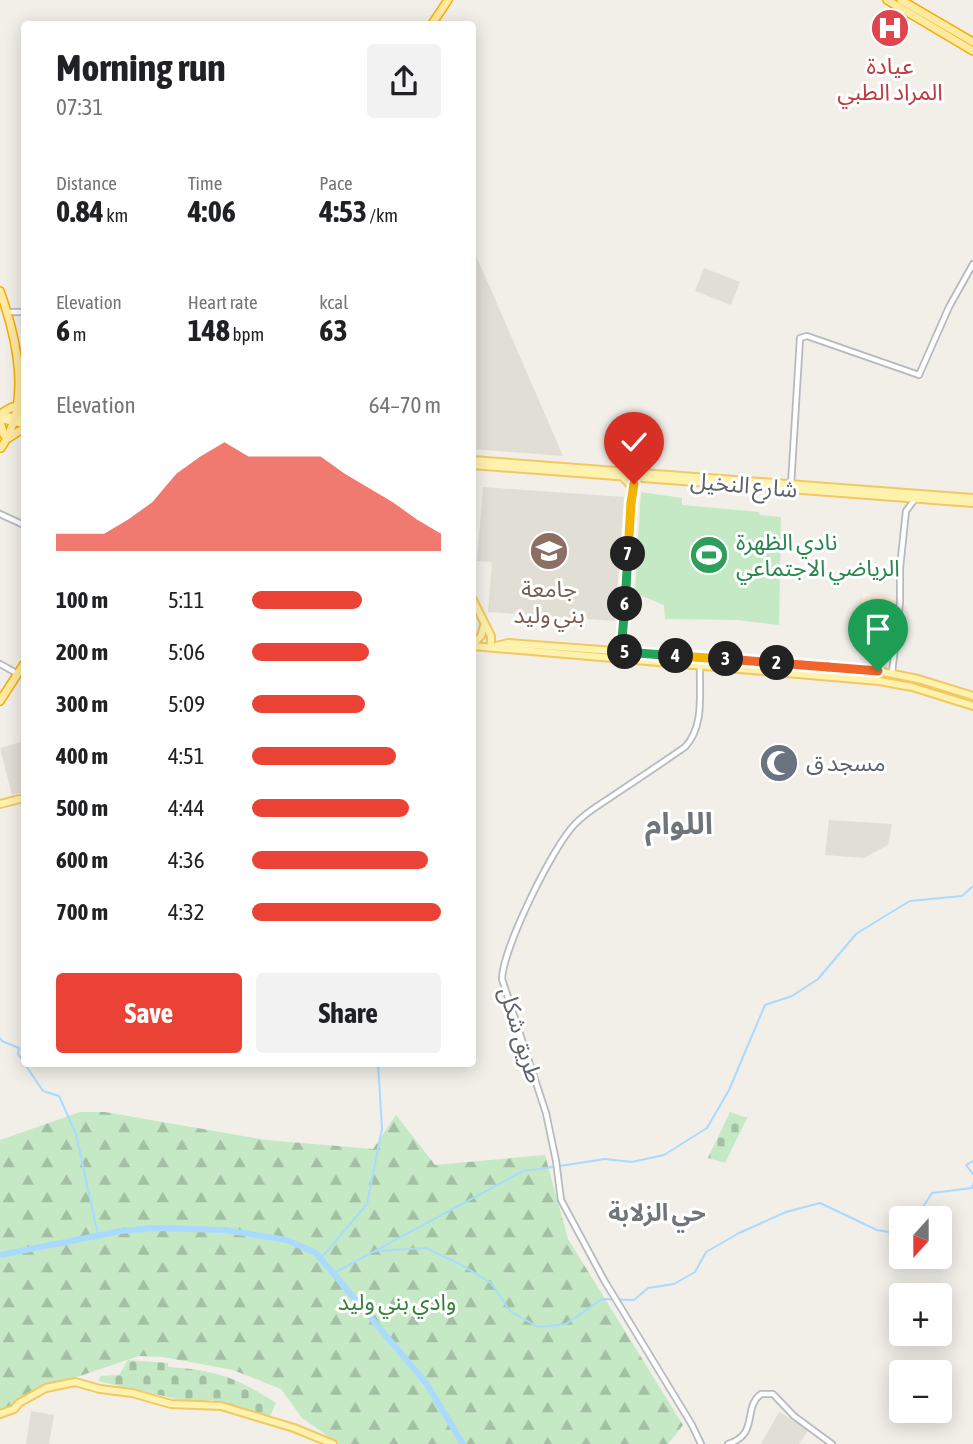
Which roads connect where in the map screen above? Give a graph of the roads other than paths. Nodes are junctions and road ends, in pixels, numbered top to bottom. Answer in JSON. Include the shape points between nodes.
{"nodes":[{"id":1,"x":448,"y":0,"type":"edge"},
{"id":2,"x":887,"y":0,"type":"edge"},
{"id":3,"x":901,"y":0,"type":"edge"},
{"id":4,"x":434,"y":21,"type":"edge"},
{"id":5,"x":973,"y":42,"type":"edge"},
{"id":6,"x":973,"y":51,"type":"edge"},
{"id":7,"x":973,"y":264,"type":"edge"},
{"id":8,"x":0,"y":291,"type":"edge"},
{"id":9,"x":0,"y":301,"type":"edge"},
{"id":10,"x":7,"y":312,"type":"junction"},
{"id":11,"x":21,"y":312,"type":"edge"},
{"id":12,"x":15,"y":403,"type":"junction"},
{"id":13,"x":21,"y":416,"type":"edge"},
{"id":14,"x":5,"y":418,"type":"edge"},
{"id":15,"x":21,"y":424,"type":"edge"},
{"id":16,"x":5,"y":437,"type":"junction"},
{"id":17,"x":1,"y":450,"type":"edge"},
{"id":18,"x":476,"y":462,"type":"edge"},
{"id":19,"x":476,"y":462,"type":"edge"},
{"id":20,"x":622,"y":475,"type":"junction"},
{"id":21,"x":632,"y":475,"type":"junction"},
{"id":22,"x":641,"y":477,"type":"junction"},
{"id":23,"x":631,"y":486,"type":"junction"},
{"id":24,"x":791,"y":486,"type":"junction"},
{"id":25,"x":938,"y":497,"type":"junction"},
{"id":26,"x":898,"y":498,"type":"junction"},
{"id":27,"x":916,"y":499,"type":"junction"},
{"id":28,"x":973,"y":500,"type":"edge"},
{"id":29,"x":906,"y":511,"type":"junction"},
{"id":30,"x":0,"y":514,"type":"edge"},
{"id":31,"x":21,"y":524,"type":"edge"},
{"id":32,"x":476,"y":607,"type":"edge"},
{"id":33,"x":483,"y":623,"type":"junction"},
{"id":34,"x":489,"y":633,"type":"junction"},
{"id":35,"x":476,"y":641,"type":"edge"},
{"id":36,"x":476,"y":645,"type":"edge"},
{"id":37,"x":497,"y":645,"type":"junction"},
{"id":38,"x":621,"y":652,"type":"junction"},
{"id":39,"x":0,"y":664,"type":"edge"},
{"id":40,"x":700,"y":665,"type":"junction"},
{"id":41,"x":21,"y":669,"type":"edge"},
{"id":42,"x":892,"y":673,"type":"junction"},
{"id":43,"x":18,"y":674,"type":"junction"},
{"id":44,"x":973,"y":696,"type":"edge"},
{"id":45,"x":0,"y":701,"type":"edge"},
{"id":46,"x":973,"y":706,"type":"edge"},
{"id":47,"x":21,"y":799,"type":"edge"},
{"id":48,"x":0,"y":803,"type":"edge"},
{"id":49,"x":0,"y":1414,"type":"edge"},
{"id":50,"x":332,"y":1444,"type":"edge"},
{"id":51,"x":701,"y":1444,"type":"edge"},
{"id":52,"x":728,"y":1444,"type":"edge"},
{"id":53,"x":832,"y":1444,"type":"edge"}],
"edges":[{"from":1,"to":4,"type":"highway"},
{"from":2,"to":6,"type":"highway"},
{"from":3,"to":5,"type":"highway"},
{"from":7,"to":24,"type":"main road","via":[[919,375],[807,336],[800,338]]},
{"from":8,"to":10,"type":"highway"},
{"from":9,"to":12,"type":"highway","via":[[14,351]]},
{"from":10,"to":11,"type":"main road"},
{"from":10,"to":12,"type":"highway","via":[[16,350]]},
{"from":12,"to":13,"type":"highway"},
{"from":12,"to":14,"type":"highway"},
{"from":12,"to":14,"type":"highway"},
{"from":14,"to":16,"type":"highway"},
{"from":15,"to":16,"type":"highway"},
{"from":16,"to":17,"type":"highway"},
{"from":18,"to":21,"type":"main road","name":"شارع النخيل"},
{"from":19,"to":20,"type":"main road","name":"شارع النخيل"},
{"from":20,"to":21,"type":"main road","name":"شارع النخيل"},
{"from":20,"to":23,"type":"main road"},
{"from":21,"to":22,"type":"main road","name":"شارع النخيل"},
{"from":21,"to":23,"type":"main road"},
{"from":21,"to":24,"type":"main road","name":"شارع النخيل"},
{"from":22,"to":23,"type":"main road"},
{"from":22,"to":24,"type":"main road","name":"شارع النخيل"},
{"from":23,"to":38,"type":"main road"},
{"from":24,"to":25,"type":"main road","name":"شارع النخيل"},
{"from":24,"to":26,"type":"main road","name":"شارع النخيل"},
{"from":25,"to":27,"type":"main road","name":"شارع النخيل"},
{"from":25,"to":28,"type":"main road","name":"شارع النخيل"},
{"from":26,"to":27,"type":"main road","name":"شارع النخيل"},
{"from":26,"to":29,"type":"main road"},
{"from":27,"to":29,"type":"main road"},
{"from":29,"to":42,"type":"main road"},
{"from":30,"to":31,"type":"main road"},
{"from":32,"to":33,"type":"main road"},
{"from":33,"to":34,"type":"main road"},
{"from":33,"to":35,"type":"main road"},
{"from":33,"to":37,"type":"main road"},
{"from":34,"to":37,"type":"main road"},
{"from":34,"to":37,"type":"main road"},
{"from":36,"to":37,"type":"main road"},
{"from":37,"to":38,"type":"main road"},
{"from":37,"to":40,"type":"main road","via":[[505,650]]},
{"from":38,"to":42,"type":"main road"},
{"from":39,"to":43,"type":"main road"},
{"from":40,"to":46,"type":"main road","via":[[879,681]]},
{"from":40,"to":51,"type":"main road","name":"طريق شكل","via":[[699,721],[693,738],[569,831],[522,918],[502,979],[545,1113],[561,1200]]},
{"from":41,"to":43,"type":"highway"},
{"from":42,"to":44,"type":"main road"},
{"from":43,"to":45,"type":"highway"},
{"from":47,"to":48,"type":"main road"},
{"from":49,"to":50,"type":"main road","via":[[46,1388],[75,1382],[172,1404],[221,1406]]},
{"from":52,"to":53,"type":"main road","via":[[744,1435],[755,1401],[766,1393]]}]}
